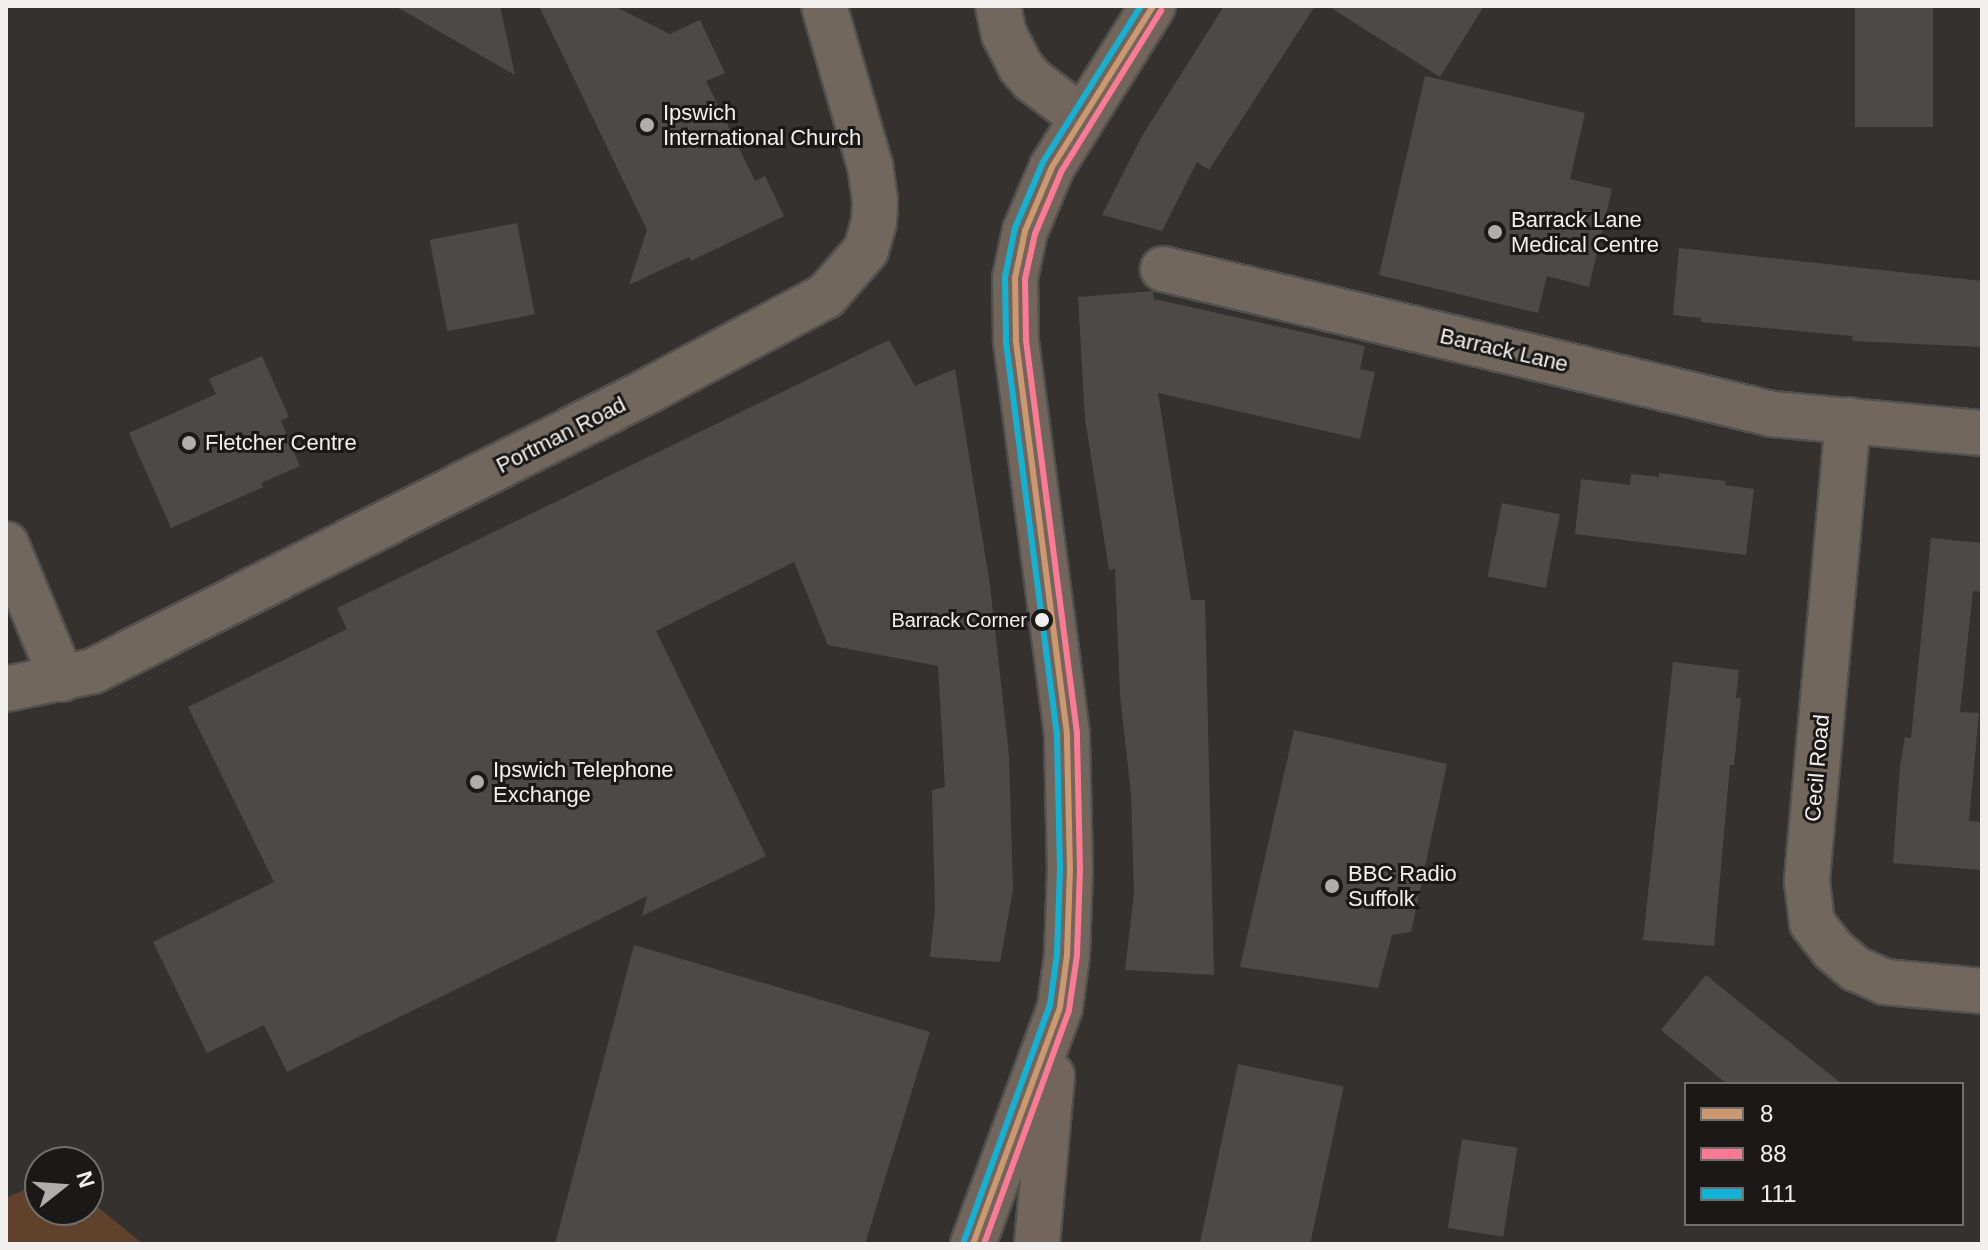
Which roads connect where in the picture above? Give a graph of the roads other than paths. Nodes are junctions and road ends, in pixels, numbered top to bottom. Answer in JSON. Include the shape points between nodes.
{"nodes":[{"id":1,"x":824,"y":6,"type":"edge"},
{"id":2,"x":998,"y":6,"type":"edge"},
{"id":3,"x":1153,"y":6,"type":"edge"},
{"id":4,"x":1081,"y":117,"type":"junction"},
{"id":5,"x":1163,"y":269,"type":"dead end"},
{"id":6,"x":1848,"y":420,"type":"junction"},
{"id":7,"x":1982,"y":433,"type":"edge"},
{"id":8,"x":6,"y":544,"type":"edge"},
{"id":9,"x":62,"y":679,"type":"junction"},
{"id":10,"x":6,"y":689,"type":"edge"},
{"id":11,"x":1982,"y":991,"type":"edge"},
{"id":12,"x":1056,"y":1018,"type":"junction"},
{"id":13,"x":973,"y":1244,"type":"edge"},
{"id":14,"x":1037,"y":1244,"type":"edge"}],
"edges":[{"from":1,"to":9,"type":"street","name":"Portman Road","via":[[875,200],[866,250],[826,296],[93,671]]},
{"from":2,"to":4,"type":"street","via":[[1004,34],[1020,66]]},
{"from":3,"to":4,"type":"main road"},
{"from":4,"to":12,"type":"main road","via":[[1025,231],[1015,278],[1016,339],[1067,734],[1070,884],[1067,955]]},
{"from":5,"to":6,"type":"street","name":"Barrack Lane","via":[[1772,414]]},
{"from":6,"to":7,"type":"street","name":"Barrack Lane"},
{"from":6,"to":11,"type":"street","name":"Cecil Road","via":[[1807,882],[1812,923],[1856,969],[1885,982]]},
{"from":8,"to":9,"type":"street"},
{"from":9,"to":10,"type":"street","name":"Portman Road"},
{"from":12,"to":13,"type":"main road"},
{"from":12,"to":14,"type":"main road"}]}
